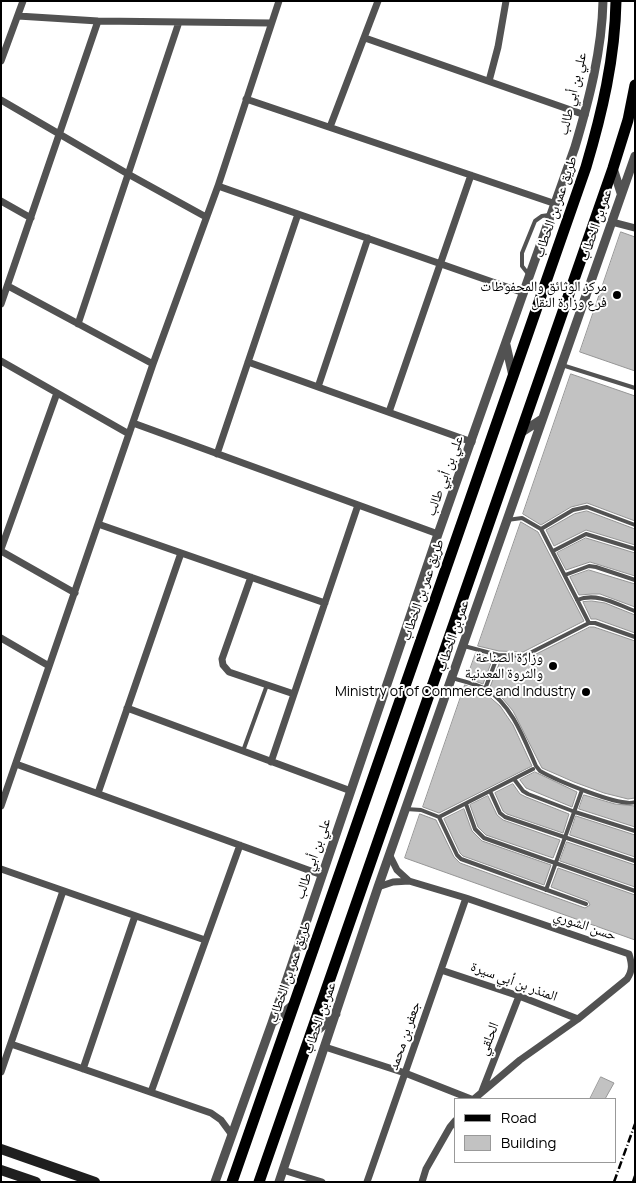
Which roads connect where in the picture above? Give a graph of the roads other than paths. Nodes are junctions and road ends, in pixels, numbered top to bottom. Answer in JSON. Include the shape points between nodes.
{"nodes":[{"id":1,"x":23,"y":1,"type":"edge"},
{"id":2,"x":279,"y":1,"type":"edge"},
{"id":3,"x":378,"y":1,"type":"edge"},
{"id":4,"x":506,"y":1,"type":"edge"},
{"id":5,"x":603,"y":5,"type":"edge"},
{"id":6,"x":616,"y":5,"type":"edge"},
{"id":7,"x":18,"y":16,"type":"junction"},
{"id":8,"x":98,"y":20,"type":"junction"},
{"id":9,"x":178,"y":22,"type":"junction"},
{"id":10,"x":271,"y":23,"type":"junction"},
{"id":11,"x":365,"y":38,"type":"junction"},
{"id":12,"x":1,"y":61,"type":"edge"},
{"id":13,"x":488,"y":81,"type":"junction"},
{"id":14,"x":635,"y":85,"type":"edge"},
{"id":15,"x":246,"y":99,"type":"junction"},
{"id":16,"x":1,"y":100,"type":"edge"},
{"id":17,"x":585,"y":115,"type":"junction"},
{"id":18,"x":330,"y":127,"type":"junction"},
{"id":19,"x":60,"y":134,"type":"junction"},
{"id":20,"x":635,"y":156,"type":"edge"},
{"id":21,"x":614,"y":168,"type":"junction"},
{"id":22,"x":128,"y":174,"type":"junction"},
{"id":23,"x":471,"y":175,"type":"junction"},
{"id":24,"x":218,"y":186,"type":"junction"},
{"id":25,"x":621,"y":193,"type":"junction"},
{"id":26,"x":1,"y":201,"type":"edge"},
{"id":27,"x":556,"y":204,"type":"junction"},
{"id":28,"x":298,"y":214,"type":"junction"},
{"id":29,"x":552,"y":215,"type":"junction"},
{"id":30,"x":206,"y":217,"type":"junction"},
{"id":31,"x":31,"y":218,"type":"junction"},
{"id":32,"x":612,"y":222,"type":"junction"},
{"id":33,"x":635,"y":228,"type":"edge"},
{"id":34,"x":368,"y":238,"type":"junction"},
{"id":35,"x":441,"y":264,"type":"junction"},
{"id":36,"x":530,"y":276,"type":"junction"},
{"id":37,"x":8,"y":286,"type":"junction"},
{"id":38,"x":524,"y":292,"type":"junction"},
{"id":39,"x":1,"y":304,"type":"edge"},
{"id":40,"x":78,"y":324,"type":"junction"},
{"id":41,"x":506,"y":345,"type":"junction"},
{"id":42,"x":1,"y":361,"type":"edge"},
{"id":43,"x":248,"y":362,"type":"junction"},
{"id":44,"x":153,"y":364,"type":"junction"},
{"id":45,"x":562,"y":365,"type":"junction"},
{"id":46,"x":513,"y":376,"type":"junction"},
{"id":47,"x":318,"y":387,"type":"junction"},
{"id":48,"x":635,"y":388,"type":"edge"},
{"id":49,"x":58,"y":393,"type":"junction"},
{"id":50,"x":389,"y":412,"type":"junction"},
{"id":51,"x":542,"y":419,"type":"junction"},
{"id":52,"x":133,"y":423,"type":"junction"},
{"id":53,"x":522,"y":432,"type":"junction"},
{"id":54,"x":129,"y":434,"type":"junction"},
{"id":55,"x":472,"y":442,"type":"junction"},
{"id":56,"x":217,"y":454,"type":"junction"},
{"id":57,"x":358,"y":505,"type":"junction"},
{"id":58,"x":507,"y":520,"type":"junction"},
{"id":59,"x":98,"y":524,"type":"junction"},
{"id":60,"x":635,"y":525,"type":"edge"},
{"id":61,"x":541,"y":528,"type":"junction"},
{"id":62,"x":438,"y":534,"type":"junction"},
{"id":63,"x":635,"y":549,"type":"edge"},
{"id":64,"x":1,"y":550,"type":"edge"},
{"id":65,"x":553,"y":551,"type":"junction"},
{"id":66,"x":181,"y":553,"type":"junction"},
{"id":67,"x":565,"y":575,"type":"junction"},
{"id":68,"x":251,"y":577,"type":"junction"},
{"id":69,"x":635,"y":580,"type":"edge"},
{"id":70,"x":74,"y":593,"type":"junction"},
{"id":71,"x":577,"y":600,"type":"junction"},
{"id":72,"x":325,"y":603,"type":"junction"},
{"id":73,"x":635,"y":611,"type":"edge"},
{"id":74,"x":589,"y":623,"type":"junction"},
{"id":75,"x":635,"y":637,"type":"edge"},
{"id":76,"x":1,"y":638,"type":"edge"},
{"id":77,"x":464,"y":646,"type":"junction"},
{"id":78,"x":498,"y":655,"type":"junction"},
{"id":79,"x":49,"y":666,"type":"junction"},
{"id":80,"x":452,"y":678,"type":"junction"},
{"id":81,"x":267,"y":685,"type":"junction"},
{"id":82,"x":485,"y":689,"type":"junction"},
{"id":83,"x":294,"y":694,"type":"junction"},
{"id":84,"x":127,"y":708,"type":"junction"},
{"id":85,"x":243,"y":751,"type":"junction"},
{"id":86,"x":271,"y":762,"type":"junction"},
{"id":87,"x":16,"y":764,"type":"junction"},
{"id":88,"x":533,"y":770,"type":"dead end"},
{"id":89,"x":514,"y":779,"type":"junction"},
{"id":90,"x":582,"y":790,"type":"junction"},
{"id":91,"x":350,"y":791,"type":"junction"},
{"id":92,"x":490,"y":791,"type":"junction"},
{"id":93,"x":98,"y":793,"type":"junction"},
{"id":94,"x":633,"y":803,"type":"edge"},
{"id":95,"x":466,"y":804,"type":"junction"},
{"id":96,"x":1,"y":806,"type":"edge"},
{"id":97,"x":406,"y":809,"type":"junction"},
{"id":98,"x":635,"y":810,"type":"edge"},
{"id":99,"x":575,"y":812,"type":"junction"},
{"id":100,"x":440,"y":817,"type":"junction"},
{"id":101,"x":635,"y":831,"type":"edge"},
{"id":102,"x":565,"y":838,"type":"junction"},
{"id":103,"x":240,"y":845,"type":"junction"},
{"id":104,"x":390,"y":856,"type":"junction"},
{"id":105,"x":635,"y":861,"type":"edge"},
{"id":106,"x":556,"y":863,"type":"junction"},
{"id":107,"x":1,"y":869,"type":"edge"},
{"id":108,"x":322,"y":875,"type":"junction"},
{"id":109,"x":409,"y":881,"type":"junction"},
{"id":110,"x":378,"y":887,"type":"junction"},
{"id":111,"x":546,"y":890,"type":"junction"},
{"id":112,"x":63,"y":891,"type":"junction"},
{"id":113,"x":635,"y":892,"type":"edge"},
{"id":114,"x":466,"y":898,"type":"junction"},
{"id":115,"x":586,"y":904,"type":"dead end"},
{"id":116,"x":135,"y":916,"type":"junction"},
{"id":117,"x":205,"y":940,"type":"junction"},
{"id":118,"x":441,"y":970,"type":"junction"},
{"id":119,"x":519,"y":996,"type":"junction"},
{"id":120,"x":294,"y":1004,"type":"junction"},
{"id":121,"x":336,"y":1013,"type":"junction"},
{"id":122,"x":578,"y":1018,"type":"junction"},
{"id":123,"x":272,"y":1023,"type":"junction"},
{"id":124,"x":310,"y":1037,"type":"junction"},
{"id":125,"x":11,"y":1044,"type":"junction"},
{"id":126,"x":325,"y":1047,"type":"junction"},
{"id":127,"x":83,"y":1069,"type":"junction"},
{"id":128,"x":1,"y":1072,"type":"edge"},
{"id":129,"x":405,"y":1073,"type":"junction"},
{"id":130,"x":151,"y":1092,"type":"junction"},
{"id":131,"x":482,"y":1092,"type":"junction"},
{"id":132,"x":470,"y":1098,"type":"edge"},
{"id":133,"x":474,"y":1098,"type":"edge"},
{"id":134,"x":454,"y":1122,"type":"edge"},
{"id":135,"x":232,"y":1135,"type":"junction"},
{"id":136,"x":1,"y":1149,"type":"edge"},
{"id":137,"x":1,"y":1170,"type":"edge"},
{"id":138,"x":283,"y":1170,"type":"junction"},
{"id":139,"x":36,"y":1182,"type":"edge"},
{"id":140,"x":95,"y":1182,"type":"edge"},
{"id":141,"x":215,"y":1182,"type":"edge"},
{"id":142,"x":232,"y":1182,"type":"edge"},
{"id":143,"x":259,"y":1182,"type":"edge"},
{"id":144,"x":279,"y":1182,"type":"edge"},
{"id":145,"x":322,"y":1182,"type":"edge"},
{"id":146,"x":367,"y":1182,"type":"edge"},
{"id":147,"x":422,"y":1182,"type":"edge"}],
"edges":[{"from":1,"to":7,"type":"street"},
{"from":2,"to":10,"type":"street"},
{"from":3,"to":11,"type":"street"},
{"from":4,"to":13,"type":"street"},
{"from":5,"to":6,"type":"street"},
{"from":5,"to":17,"type":"street","name":"علي بن أبي طالب"},
{"from":6,"to":46,"type":"main road","name":"طريق عمر بن الخطاب","via":[[609,75],[594,140]]},
{"from":7,"to":8,"type":"street"},
{"from":7,"to":12,"type":"street"},
{"from":8,"to":9,"type":"street"},
{"from":8,"to":19,"type":"street"},
{"from":9,"to":10,"type":"street"},
{"from":9,"to":22,"type":"street"},
{"from":10,"to":15,"type":"street"},
{"from":11,"to":13,"type":"street"},
{"from":11,"to":18,"type":"street"},
{"from":13,"to":17,"type":"street"},
{"from":14,"to":21,"type":"main road"},
{"from":15,"to":18,"type":"street"},
{"from":15,"to":24,"type":"street"},
{"from":16,"to":19,"type":"street"},
{"from":17,"to":27,"type":"street","name":"علي بن أبي طالب"},
{"from":18,"to":23,"type":"street"},
{"from":19,"to":22,"type":"street"},
{"from":19,"to":31,"type":"street"},
{"from":20,"to":25,"type":"street","name":"عمر بن الخطاب"},
{"from":21,"to":25,"type":"street"},
{"from":21,"to":53,"type":"main road"},
{"from":22,"to":30,"type":"street"},
{"from":22,"to":40,"type":"street"},
{"from":23,"to":27,"type":"street"},
{"from":23,"to":35,"type":"street"},
{"from":24,"to":28,"type":"street"},
{"from":24,"to":30,"type":"street"},
{"from":25,"to":32,"type":"street","name":"عمر بن الخطاب"},
{"from":26,"to":31,"type":"street"},
{"from":27,"to":29,"type":"street","name":"علي بن أبي طالب"},
{"from":28,"to":34,"type":"street"},
{"from":28,"to":43,"type":"street"},
{"from":29,"to":36,"type":"street","name":"علي بن أبي طالب"},
{"from":29,"to":36,"type":"lane","via":[[535,221],[522,253],[522,266]]},
{"from":30,"to":44,"type":"street"},
{"from":31,"to":37,"type":"street"},
{"from":32,"to":33,"type":"street"},
{"from":32,"to":45,"type":"street","name":"عمر بن الخطاب"},
{"from":34,"to":35,"type":"street"},
{"from":34,"to":47,"type":"street"},
{"from":35,"to":38,"type":"street"},
{"from":35,"to":50,"type":"street"},
{"from":36,"to":38,"type":"street","name":"علي بن أبي طالب"},
{"from":37,"to":39,"type":"street"},
{"from":37,"to":40,"type":"street"},
{"from":38,"to":41,"type":"street","name":"علي بن أبي طالب"},
{"from":40,"to":44,"type":"street"},
{"from":41,"to":46,"type":"street"},
{"from":41,"to":55,"type":"street","name":"علي بن أبي طالب"},
{"from":42,"to":49,"type":"street"},
{"from":43,"to":47,"type":"street"},
{"from":43,"to":56,"type":"street"},
{"from":44,"to":52,"type":"street"},
{"from":45,"to":48,"type":"lane"},
{"from":45,"to":51,"type":"street","name":"عمر بن الخطاب"},
{"from":46,"to":120,"type":"main road","name":"طريق عمر بن الخطاب"},
{"from":47,"to":50,"type":"street"},
{"from":49,"to":54,"type":"street"},
{"from":49,"to":64,"type":"street"},
{"from":50,"to":55,"type":"street"},
{"from":51,"to":53,"type":"street"},
{"from":51,"to":58,"type":"street","name":"عمر بن الخطاب"},
{"from":52,"to":54,"type":"street"},
{"from":52,"to":56,"type":"street"},
{"from":53,"to":124,"type":"main road"},
{"from":54,"to":59,"type":"street"},
{"from":55,"to":62,"type":"street","name":"علي بن أبي طالب"},
{"from":56,"to":57,"type":"street"},
{"from":57,"to":62,"type":"street"},
{"from":57,"to":72,"type":"street"},
{"from":58,"to":61,"type":"lane","via":[[522,518]]},
{"from":58,"to":77,"type":"street","name":"عمر بن الخطاب"},
{"from":59,"to":66,"type":"street"},
{"from":59,"to":70,"type":"street"},
{"from":60,"to":61,"type":"lane","via":[[587,508],[572,510]]},
{"from":61,"to":65,"type":"lane"},
{"from":62,"to":91,"type":"street","name":"علي بن أبي طالب"},
{"from":63,"to":65,"type":"lane","via":[[586,534]]},
{"from":64,"to":70,"type":"street"},
{"from":65,"to":67,"type":"lane"},
{"from":66,"to":68,"type":"street"},
{"from":66,"to":84,"type":"street"},
{"from":67,"to":69,"type":"lane","via":[[589,566]]},
{"from":67,"to":71,"type":"lane"},
{"from":68,"to":72,"type":"street"},
{"from":68,"to":81,"type":"street","via":[[222,662],[229,672]]},
{"from":70,"to":79,"type":"street"},
{"from":71,"to":73,"type":"lane","via":[[596,597]]},
{"from":71,"to":74,"type":"lane"},
{"from":72,"to":83,"type":"street"},
{"from":74,"to":75,"type":"lane"},
{"from":74,"to":78,"type":"lane","via":[[531,654]]},
{"from":76,"to":79,"type":"street"},
{"from":77,"to":78,"type":"lane"},
{"from":77,"to":80,"type":"street","name":"عمر بن الخطاب"},
{"from":78,"to":82,"type":"lane"},
{"from":79,"to":87,"type":"street"},
{"from":80,"to":82,"type":"lane"},
{"from":80,"to":97,"type":"street","name":"عمر بن الخطاب"},
{"from":81,"to":83,"type":"street"},
{"from":81,"to":85,"type":"lane"},
{"from":82,"to":90,"type":"lane","via":[[511,715],[540,771]]},
{"from":83,"to":86,"type":"street"},
{"from":84,"to":85,"type":"street"},
{"from":84,"to":93,"type":"street"},
{"from":85,"to":86,"type":"street"},
{"from":86,"to":91,"type":"street"},
{"from":87,"to":93,"type":"street"},
{"from":87,"to":96,"type":"street"},
{"from":88,"to":89,"type":"lane"},
{"from":89,"to":92,"type":"lane"},
{"from":89,"to":99,"type":"lane","via":[[528,794]]},
{"from":90,"to":94,"type":"lane","via":[[622,803]]},
{"from":90,"to":99,"type":"lane"},
{"from":91,"to":108,"type":"street","name":"علي بن أبي طالب"},
{"from":92,"to":95,"type":"lane"},
{"from":92,"to":102,"type":"lane","via":[[505,817]]},
{"from":93,"to":103,"type":"street"},
{"from":94,"to":98,"type":"lane"},
{"from":95,"to":100,"type":"lane"},
{"from":95,"to":106,"type":"lane","via":[[476,829],[484,838]]},
{"from":97,"to":100,"type":"lane"},
{"from":97,"to":104,"type":"street","name":"عمر بن الخطاب"},
{"from":99,"to":101,"type":"lane"},
{"from":99,"to":102,"type":"lane"},
{"from":100,"to":111,"type":"lane","via":[[461,859]]},
{"from":102,"to":105,"type":"lane"},
{"from":102,"to":106,"type":"lane"},
{"from":103,"to":108,"type":"street"},
{"from":103,"to":117,"type":"street"},
{"from":104,"to":109,"type":"street","via":[[397,870]]},
{"from":104,"to":110,"type":"street","name":"عمر بن الخطاب"},
{"from":106,"to":111,"type":"lane"},
{"from":106,"to":113,"type":"lane"},
{"from":107,"to":112,"type":"street"},
{"from":108,"to":123,"type":"street","name":"علي بن أبي طالب"},
{"from":109,"to":110,"type":"street","name":"حسن الشوري"},
{"from":109,"to":114,"type":"street","name":"حسن الشوري"},
{"from":110,"to":121,"type":"street","name":"عمر بن الخطاب"},
{"from":111,"to":115,"type":"lane"},
{"from":112,"to":116,"type":"street"},
{"from":112,"to":125,"type":"street"},
{"from":114,"to":118,"type":"street","name":"جعفر بن محمد"},
{"from":114,"to":122,"type":"street","name":"حسن الشوري","via":[[629,954],[632,972]]},
{"from":116,"to":117,"type":"street"},
{"from":116,"to":127,"type":"street"},
{"from":117,"to":130,"type":"street"},
{"from":118,"to":119,"type":"street","name":"المنذر بن أبي سيرة"},
{"from":118,"to":129,"type":"street","name":"جعفر بن محمد"},
{"from":119,"to":122,"type":"street","name":"المنذر بن أبي سيرة"},
{"from":119,"to":131,"type":"street","name":"الحلقي"},
{"from":120,"to":123,"type":"street"},
{"from":120,"to":142,"type":"main road","name":"طريق عمر بن الخطاب"},
{"from":121,"to":124,"type":"street"},
{"from":121,"to":126,"type":"street","name":"عمر بن الخطاب"},
{"from":122,"to":131,"type":"street","name":"حسن الشوري"},
{"from":123,"to":135,"type":"street","name":"علي بن أبي طالب"},
{"from":124,"to":143,"type":"main road"},
{"from":125,"to":127,"type":"street"},
{"from":125,"to":128,"type":"street"},
{"from":126,"to":129,"type":"street"},
{"from":126,"to":138,"type":"street","name":"عمر بن الخطاب"},
{"from":127,"to":130,"type":"street"},
{"from":129,"to":132,"type":"street"},
{"from":129,"to":146,"type":"street","name":"جعفر بن محمد"},
{"from":130,"to":135,"type":"street","via":[[211,1113]]},
{"from":131,"to":133,"type":"street","name":"حسن الشوري"},
{"from":134,"to":147,"type":"street","via":[[426,1169]]},
{"from":135,"to":141,"type":"street","name":"علي بن أبي طالب"},
{"from":136,"to":140,"type":"main road"},
{"from":137,"to":139,"type":"main road"},
{"from":138,"to":144,"type":"street","name":"عمر بن الخطاب"},
{"from":138,"to":145,"type":"street"}]}
